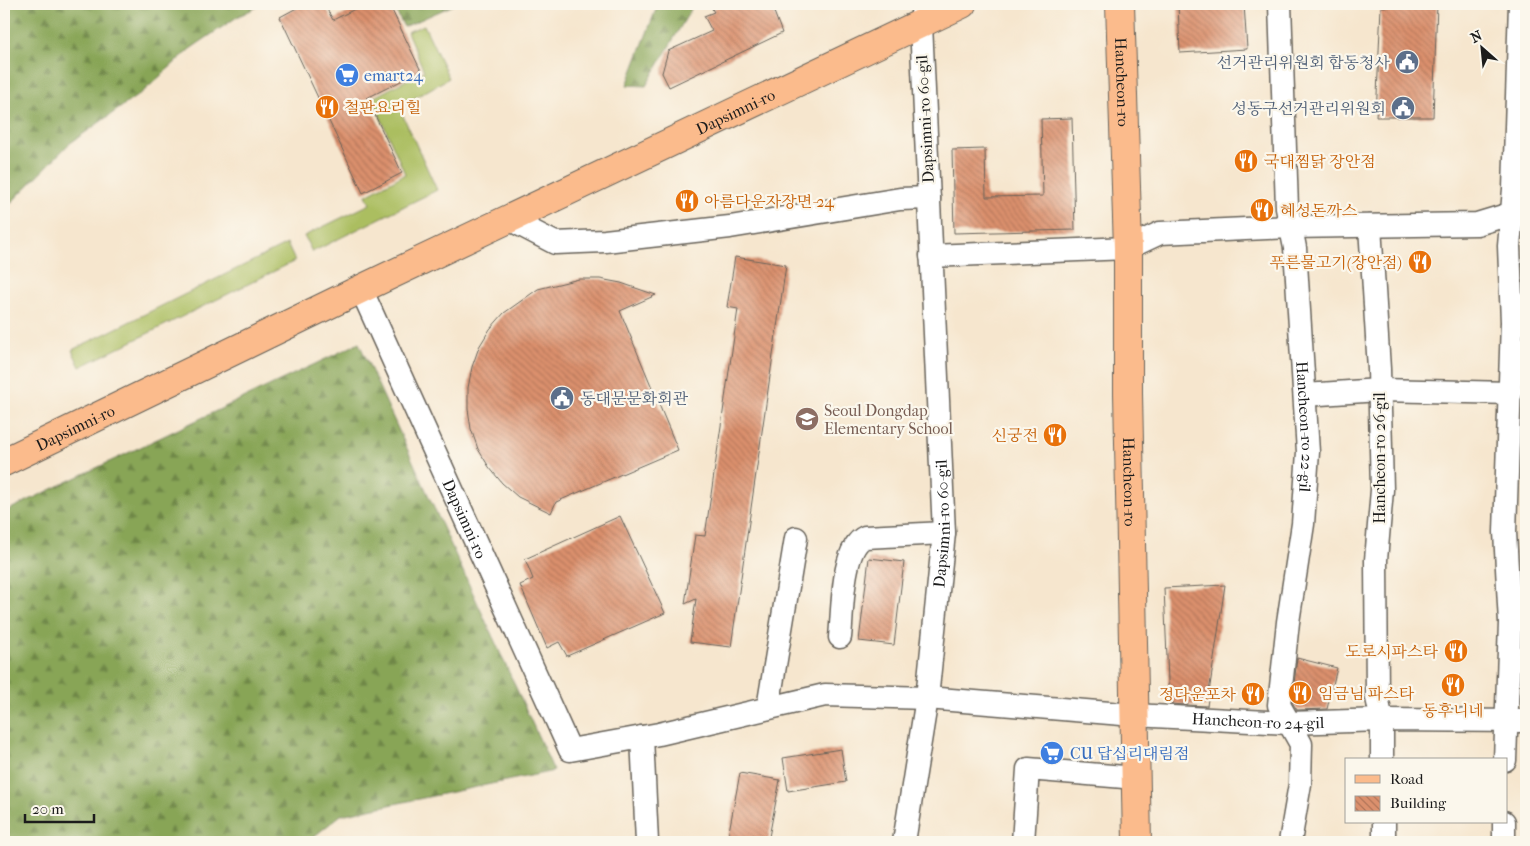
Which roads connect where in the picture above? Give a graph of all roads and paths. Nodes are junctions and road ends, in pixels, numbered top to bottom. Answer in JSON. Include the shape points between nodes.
{"nodes":[{"id":1,"x":962,"y":4,"type":"edge"},
{"id":2,"x":1120,"y":4,"type":"edge"},
{"id":3,"x":1280,"y":4,"type":"edge"},
{"id":4,"x":1520,"y":4,"type":"edge"},
{"id":5,"x":922,"y":14,"type":"edge"},
{"id":6,"x":929,"y":198,"type":"junction"},
{"id":7,"x":1518,"y":212,"type":"edge"},
{"id":8,"x":509,"y":219,"type":"junction"},
{"id":9,"x":1370,"y":226,"type":"junction"},
{"id":10,"x":1291,"y":227,"type":"junction"},
{"id":11,"x":1128,"y":248,"type":"junction"},
{"id":12,"x":931,"y":256,"type":"junction"},
{"id":13,"x":361,"y":289,"type":"junction"},
{"id":14,"x":1519,"y":322,"type":"edge"},
{"id":15,"x":1380,"y":390,"type":"junction"},
{"id":16,"x":1511,"y":393,"type":"junction"},
{"id":17,"x":1305,"y":395,"type":"junction"},
{"id":18,"x":4,"y":462,"type":"edge"},
{"id":19,"x":944,"y":533,"type":"junction"},
{"id":20,"x":796,"y":538,"type":"dead end"},
{"id":21,"x":840,"y":637,"type":"dead end"},
{"id":22,"x":926,"y":698,"type":"junction"},
{"id":23,"x":768,"y":708,"type":"junction"},
{"id":24,"x":1134,"y":715,"type":"junction"},
{"id":25,"x":1382,"y":720,"type":"junction"},
{"id":26,"x":1516,"y":722,"type":"edge"},
{"id":27,"x":1289,"y":723,"type":"junction"},
{"id":28,"x":642,"y":737,"type":"junction"},
{"id":29,"x":1382,"y":758,"type":"edge"},
{"id":30,"x":1506,"y":758,"type":"edge"},
{"id":31,"x":1136,"y":778,"type":"junction"},
{"id":32,"x":1384,"y":824,"type":"edge"},
{"id":33,"x":1504,"y":824,"type":"edge"},
{"id":34,"x":648,"y":842,"type":"edge"},
{"id":35,"x":904,"y":842,"type":"edge"},
{"id":36,"x":1023,"y":842,"type":"edge"},
{"id":37,"x":1137,"y":842,"type":"edge"},
{"id":38,"x":1290,"y":842,"type":"edge"},
{"id":39,"x":1384,"y":842,"type":"edge"},
{"id":40,"x":1504,"y":842,"type":"edge"}],
"edges":[{"from":1,"to":5,"type":"main road","name":"Dapsimni-ro"},
{"from":2,"to":11,"type":"main road","name":"Hancheon-ro"},
{"from":3,"to":10,"type":"street","name":"Hancheon-ro 22-gil","via":[[1287,208]]},
{"from":4,"to":7,"type":"street","via":[[1514,188]]},
{"from":5,"to":6,"type":"street","name":"Dapsimni-ro 60-gil"},
{"from":5,"to":8,"type":"main road","name":"Dapsimni-ro"},
{"from":6,"to":8,"type":"street","via":[[900,199],[730,227],[597,241],[555,243]]},
{"from":6,"to":12,"type":"street","name":"Dapsimni-ro 60-gil"},
{"from":7,"to":9,"type":"street","via":[[1477,224]]},
{"from":7,"to":14,"type":"street","via":[[1509,246]]},
{"from":8,"to":13,"type":"main road","name":"Dapsimni-ro"},
{"from":9,"to":10,"type":"street"},
{"from":9,"to":15,"type":"street","name":"Hancheon-ro 26-gil"},
{"from":10,"to":11,"type":"street","via":[[1160,233]]},
{"from":10,"to":17,"type":"street","name":"Hancheon-ro 22-gil"},
{"from":11,"to":12,"type":"street"},
{"from":11,"to":24,"type":"main road","name":"Hancheon-ro"},
{"from":12,"to":19,"type":"street","name":"Dapsimni-ro 60-gil"},
{"from":13,"to":18,"type":"main road","name":"Dapsimni-ro"},
{"from":13,"to":28,"type":"street","name":"Dapsimni-ro","via":[[570,750]]},
{"from":14,"to":16,"type":"street"},
{"from":15,"to":16,"type":"street"},
{"from":15,"to":17,"type":"street"},
{"from":15,"to":25,"type":"street","name":"Hancheon-ro 26-gil","via":[[1382,490],[1376,560],[1377,698]]},
{"from":16,"to":26,"type":"street","via":[[1505,532]]},
{"from":17,"to":27,"type":"street","name":"Hancheon-ro 22-gil","via":[[1308,452],[1303,524],[1279,705]]},
{"from":19,"to":21,"type":"street","via":[[865,536],[858,540],[849,557]]},
{"from":19,"to":22,"type":"street","name":"Dapsimni-ro 60-gil"},
{"from":20,"to":23,"type":"street"},
{"from":22,"to":23,"type":"street","via":[[825,695]]},
{"from":22,"to":24,"type":"street"},
{"from":22,"to":35,"type":"street","name":"Dapsimni-ro 60-gil"},
{"from":23,"to":28,"type":"street"},
{"from":24,"to":27,"type":"street","name":"Hancheon-ro 24-gil"},
{"from":24,"to":31,"type":"main road","name":"Hancheon-ro"},
{"from":25,"to":26,"type":"street","name":"Hancheon-ro 24-gil"},
{"from":25,"to":27,"type":"street","name":"Hancheon-ro 24-gil"},
{"from":25,"to":29,"type":"street"},
{"from":26,"to":30,"type":"street"},
{"from":27,"to":38,"type":"street","name":"Hancheon-ro 22-gil","via":[[1301,744],[1300,784]]},
{"from":28,"to":34,"type":"street"},
{"from":31,"to":36,"type":"street","via":[[1028,769]]},
{"from":31,"to":37,"type":"main road","name":"Hancheon-ro"},
{"from":32,"to":39,"type":"street"},
{"from":33,"to":40,"type":"street"}]}
